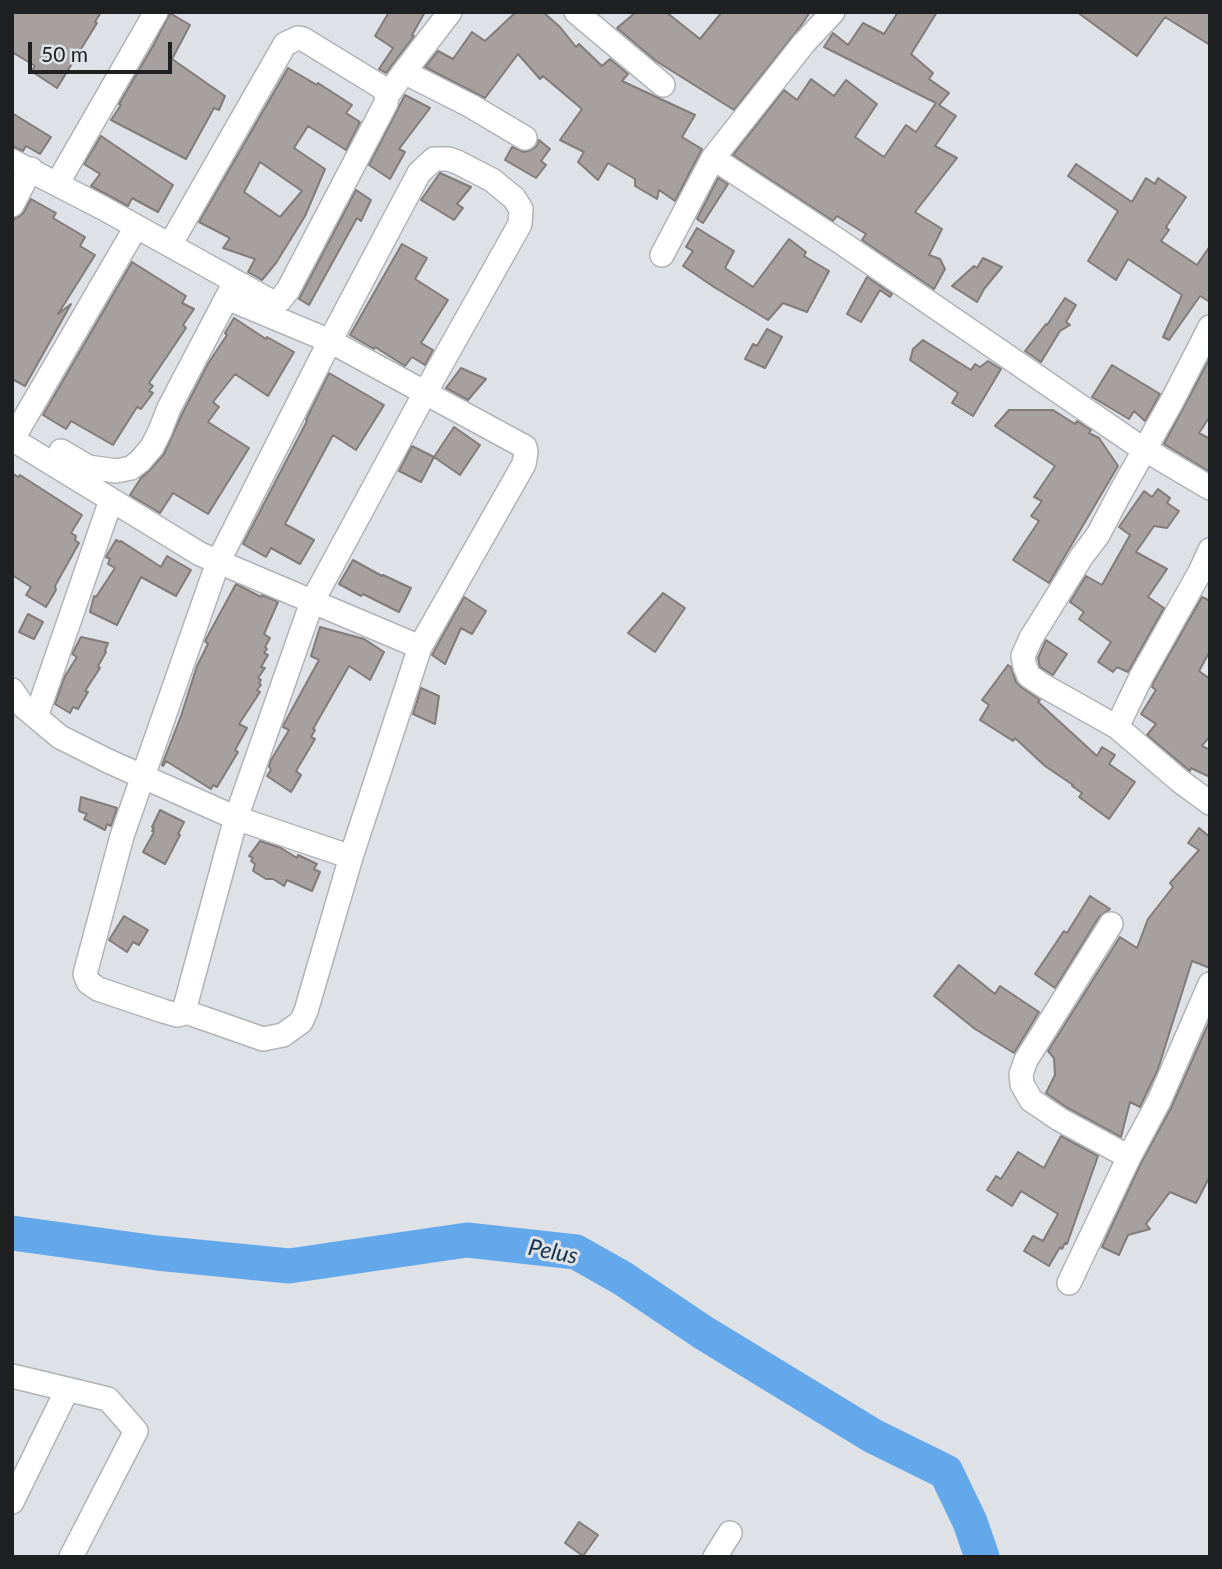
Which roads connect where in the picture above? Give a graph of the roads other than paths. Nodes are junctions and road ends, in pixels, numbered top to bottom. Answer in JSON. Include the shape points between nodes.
{"nodes":[{"id":1,"x":156,"y":12,"type":"edge"},
{"id":2,"x":450,"y":12,"type":"edge"},
{"id":3,"x":576,"y":12,"type":"edge"},
{"id":4,"x":834,"y":12,"type":"edge"},
{"id":5,"x":404,"y":72,"type":"junction"},
{"id":6,"x":663,"y":85,"type":"dead end"},
{"id":7,"x":387,"y":96,"type":"junction"},
{"id":8,"x":525,"y":138,"type":"dead end"},
{"id":9,"x":713,"y":158,"type":"junction"},
{"id":10,"x":22,"y":165,"type":"edge"},
{"id":11,"x":57,"y":184,"type":"junction"},
{"id":12,"x":12,"y":205,"type":"edge"},
{"id":13,"x":136,"y":227,"type":"junction"},
{"id":14,"x":170,"y":245,"type":"junction"},
{"id":15,"x":663,"y":255,"type":"dead end"},
{"id":16,"x":231,"y":289,"type":"junction"},
{"id":17,"x":1210,"y":327,"type":"edge"},
{"id":18,"x":330,"y":341,"type":"junction"},
{"id":19,"x":425,"y":393,"type":"junction"},
{"id":20,"x":14,"y":435,"type":"edge"},
{"id":21,"x":1144,"y":449,"type":"junction"},
{"id":22,"x":1210,"y":488,"type":"edge"},
{"id":23,"x":111,"y":500,"type":"junction"},
{"id":24,"x":1210,"y":550,"type":"edge"},
{"id":25,"x":218,"y":562,"type":"junction"},
{"id":26,"x":312,"y":601,"type":"junction"},
{"id":27,"x":419,"y":647,"type":"junction"},
{"id":28,"x":12,"y":691,"type":"edge"},
{"id":29,"x":36,"y":717,"type":"junction"},
{"id":30,"x":1117,"y":727,"type":"junction"},
{"id":31,"x":143,"y":777,"type":"junction"},
{"id":32,"x":1210,"y":803,"type":"edge"},
{"id":33,"x":236,"y":818,"type":"junction"},
{"id":34,"x":351,"y":857,"type":"junction"},
{"id":35,"x":1111,"y":924,"type":"dead end"},
{"id":36,"x":1210,"y":984,"type":"edge"},
{"id":37,"x":183,"y":1011,"type":"junction"},
{"id":38,"x":1129,"y":1157,"type":"junction"},
{"id":39,"x":1069,"y":1283,"type":"dead end"},
{"id":40,"x":12,"y":1376,"type":"edge"},
{"id":41,"x":67,"y":1390,"type":"junction"},
{"id":42,"x":12,"y":1502,"type":"edge"},
{"id":43,"x":730,"y":1533,"type":"dead end"},
{"id":44,"x":71,"y":1557,"type":"edge"},
{"id":45,"x":715,"y":1557,"type":"edge"}],
"edges":[{"from":1,"to":11,"type":"street"},
{"from":2,"to":5,"type":"street"},
{"from":3,"to":6,"type":"street"},
{"from":4,"to":9,"type":"street"},
{"from":5,"to":7,"type":"street"},
{"from":5,"to":8,"type":"street"},
{"from":7,"to":14,"type":"street","via":[[374,82],[303,40],[285,44]]},
{"from":7,"to":16,"type":"street","via":[[280,300],[275,303]]},
{"from":9,"to":15,"type":"street"},
{"from":9,"to":21,"type":"street"},
{"from":10,"to":11,"type":"street"},
{"from":10,"to":12,"type":"street"},
{"from":11,"to":13,"type":"street"},
{"from":13,"to":14,"type":"street"},
{"from":13,"to":20,"type":"street"},
{"from":14,"to":16,"type":"street"},
{"from":16,"to":18,"type":"street"},
{"from":16,"to":20,"type":"street","via":[[152,447],[131,468],[88,467]]},
{"from":17,"to":21,"type":"street"},
{"from":18,"to":19,"type":"street"},
{"from":18,"to":19,"type":"street","via":[[419,173],[434,159],[448,159],[492,180],[521,209],[520,224]]},
{"from":18,"to":25,"type":"street"},
{"from":19,"to":26,"type":"street"},
{"from":19,"to":27,"type":"street","via":[[525,447],[526,452],[524,464]]},
{"from":20,"to":23,"type":"street"},
{"from":21,"to":22,"type":"street"},
{"from":21,"to":30,"type":"street","via":[[1098,536],[1023,656],[1029,676]]},
{"from":23,"to":25,"type":"street"},
{"from":23,"to":29,"type":"street"},
{"from":24,"to":30,"type":"street"},
{"from":25,"to":26,"type":"street"},
{"from":25,"to":31,"type":"street"},
{"from":26,"to":27,"type":"street"},
{"from":26,"to":33,"type":"street"},
{"from":27,"to":34,"type":"street"},
{"from":28,"to":29,"type":"street"},
{"from":29,"to":31,"type":"street","via":[[60,737]]},
{"from":30,"to":32,"type":"street"},
{"from":31,"to":33,"type":"street"},
{"from":31,"to":37,"type":"street","via":[[122,835],[85,974],[98,989],[177,1015]]},
{"from":33,"to":34,"type":"street"},
{"from":33,"to":37,"type":"street"},
{"from":34,"to":37,"type":"street","via":[[300,1022],[283,1035],[263,1040]]},
{"from":35,"to":38,"type":"street","via":[[1021,1074],[1031,1100]]},
{"from":36,"to":38,"type":"street"},
{"from":38,"to":39,"type":"street"},
{"from":40,"to":41,"type":"street"},
{"from":41,"to":42,"type":"street"},
{"from":41,"to":44,"type":"street","via":[[108,1399],[136,1431]]},
{"from":43,"to":45,"type":"street"}]}
